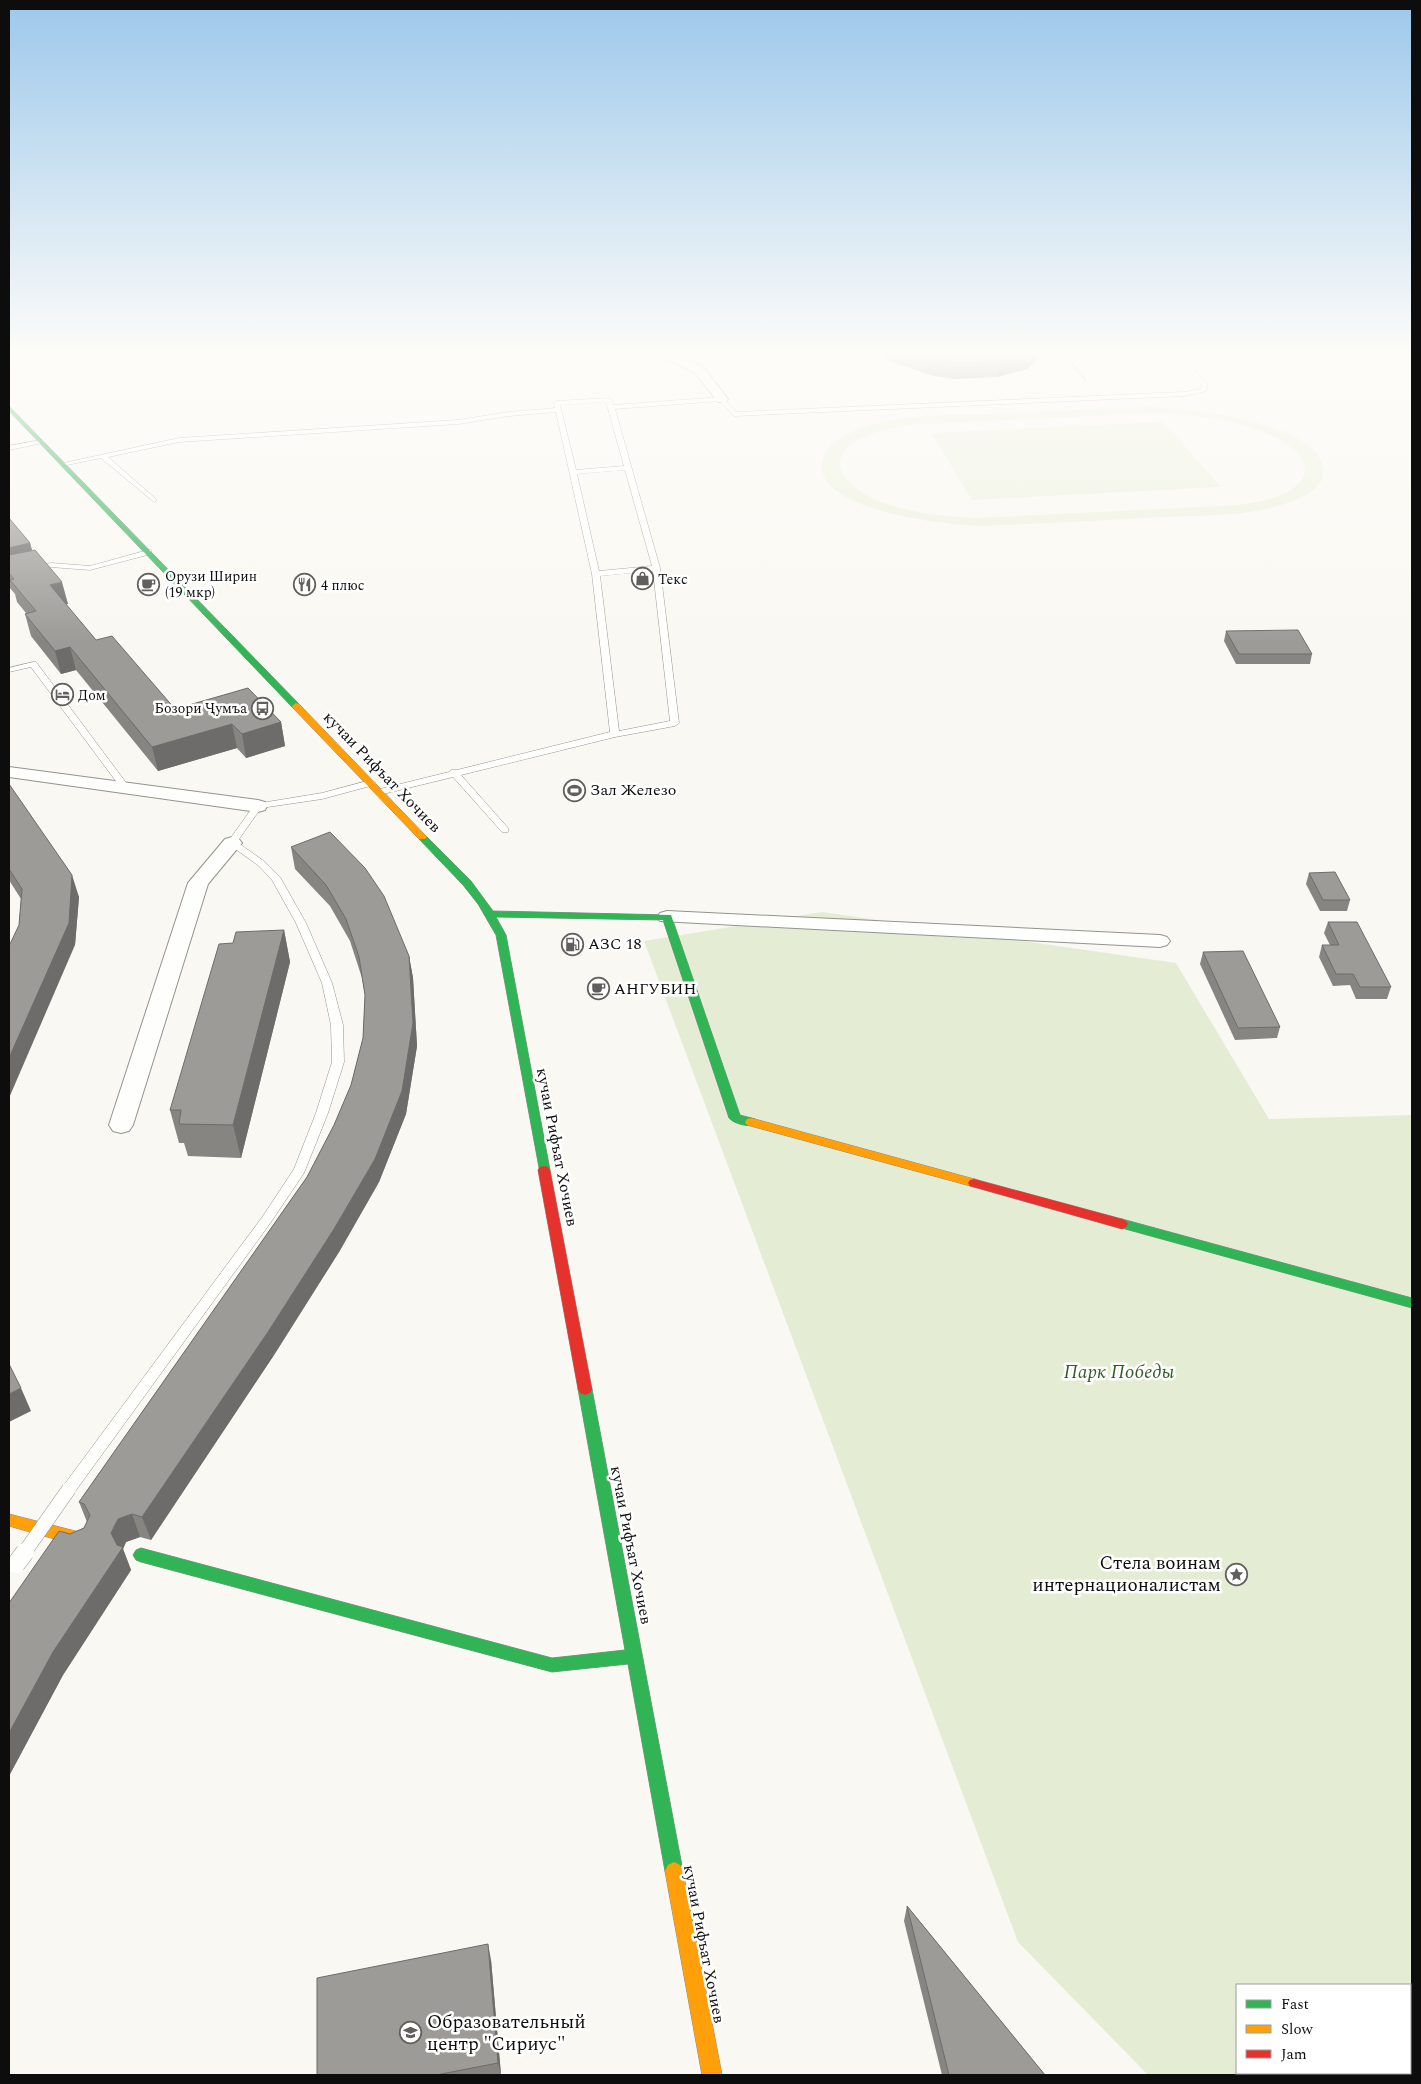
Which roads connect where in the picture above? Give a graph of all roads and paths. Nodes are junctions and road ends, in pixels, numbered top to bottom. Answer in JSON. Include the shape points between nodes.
{"nodes":[{"id":1,"x":46,"y":447,"type":"edge"},
{"id":2,"x":145,"y":447,"type":"edge"},
{"id":3,"x":568,"y":447,"type":"edge"},
{"id":4,"x":622,"y":447,"type":"edge"},
{"id":5,"x":103,"y":456,"type":"junction"},
{"id":6,"x":62,"y":464,"type":"junction"},
{"id":7,"x":628,"y":468,"type":"junction"},
{"id":8,"x":574,"y":472,"type":"junction"},
{"id":9,"x":154,"y":500,"type":"dead end"},
{"id":10,"x":148,"y":552,"type":"junction"},
{"id":11,"x":656,"y":568,"type":"junction"},
{"id":12,"x":596,"y":574,"type":"junction"},
{"id":13,"x":9,"y":575,"type":"edge"},
{"id":14,"x":9,"y":670,"type":"edge"},
{"id":15,"x":615,"y":734,"type":"junction"},
{"id":16,"x":9,"y":772,"type":"edge"},
{"id":17,"x":454,"y":772,"type":"junction"},
{"id":18,"x":371,"y":783,"type":"junction"},
{"id":19,"x":127,"y":790,"type":"junction"},
{"id":20,"x":379,"y":792,"type":"junction"},
{"id":21,"x":258,"y":806,"type":"junction"},
{"id":22,"x":504,"y":830,"type":"dead end"},
{"id":23,"x":232,"y":843,"type":"junction"},
{"id":24,"x":489,"y":914,"type":"junction"},
{"id":25,"x":667,"y":917,"type":"junction"},
{"id":26,"x":1160,"y":941,"type":"dead end"},
{"id":27,"x":120,"y":1125,"type":"dead end"},
{"id":28,"x":1412,"y":1303,"type":"edge"},
{"id":29,"x":9,"y":1520,"type":"edge"},
{"id":30,"x":79,"y":1539,"type":"edge"},
{"id":31,"x":141,"y":1555,"type":"dead end"},
{"id":32,"x":12,"y":1568,"type":"edge"},
{"id":33,"x":634,"y":1656,"type":"junction"},
{"id":34,"x":712,"y":2075,"type":"edge"}],
"edges":[{"from":1,"to":6,"type":"main road","name":"кучаи Рифъат Хочиев"},
{"from":2,"to":5,"type":"lane"},
{"from":3,"to":8,"type":"lane"},
{"from":4,"to":7,"type":"lane"},
{"from":5,"to":6,"type":"lane"},
{"from":5,"to":9,"type":"lane"},
{"from":6,"to":10,"type":"main road","name":"кучаи Рифъат Хочиев"},
{"from":7,"to":8,"type":"lane"},
{"from":7,"to":11,"type":"lane"},
{"from":8,"to":12,"type":"lane"},
{"from":10,"to":13,"type":"lane","via":[[90,568],[51,565]]},
{"from":10,"to":18,"type":"main road","name":"кучаи Рифъат Хочиев"},
{"from":11,"to":12,"type":"lane"},
{"from":11,"to":15,"type":"lane","via":[[675,723]]},
{"from":12,"to":15,"type":"lane"},
{"from":14,"to":19,"type":"lane","via":[[33,664]]},
{"from":15,"to":17,"type":"lane"},
{"from":16,"to":19,"type":"street"},
{"from":17,"to":20,"type":"lane"},
{"from":17,"to":22,"type":"lane"},
{"from":18,"to":20,"type":"main road","name":"кучаи Рифъат Хочиев"},
{"from":18,"to":21,"type":"lane","via":[[322,796]]},
{"from":19,"to":21,"type":"street"},
{"from":20,"to":24,"type":"main road","name":"кучаи Рифъат Хочиев","via":[[467,883]]},
{"from":21,"to":23,"type":"lane"},
{"from":23,"to":27,"type":"street","via":[[198,883]]},
{"from":23,"to":32,"type":"lane","bridge":true,"via":[[262,864],[276,879],[301,922],[327,983],[337,1025],[338,1062],[300,1170],[268,1219]]},
{"from":24,"to":25,"type":"main road"},
{"from":24,"to":33,"type":"main road","name":"кучаи Рифъат Хочиев","via":[[501,935]]},
{"from":25,"to":26,"type":"street"},
{"from":25,"to":28,"type":"main road","via":[[735,1118]]},
{"from":29,"to":30,"type":"main road"},
{"from":31,"to":33,"type":"main road","via":[[552,1665]]},
{"from":33,"to":34,"type":"main road","name":"кучаи Рифъат Хочиев"}]}
